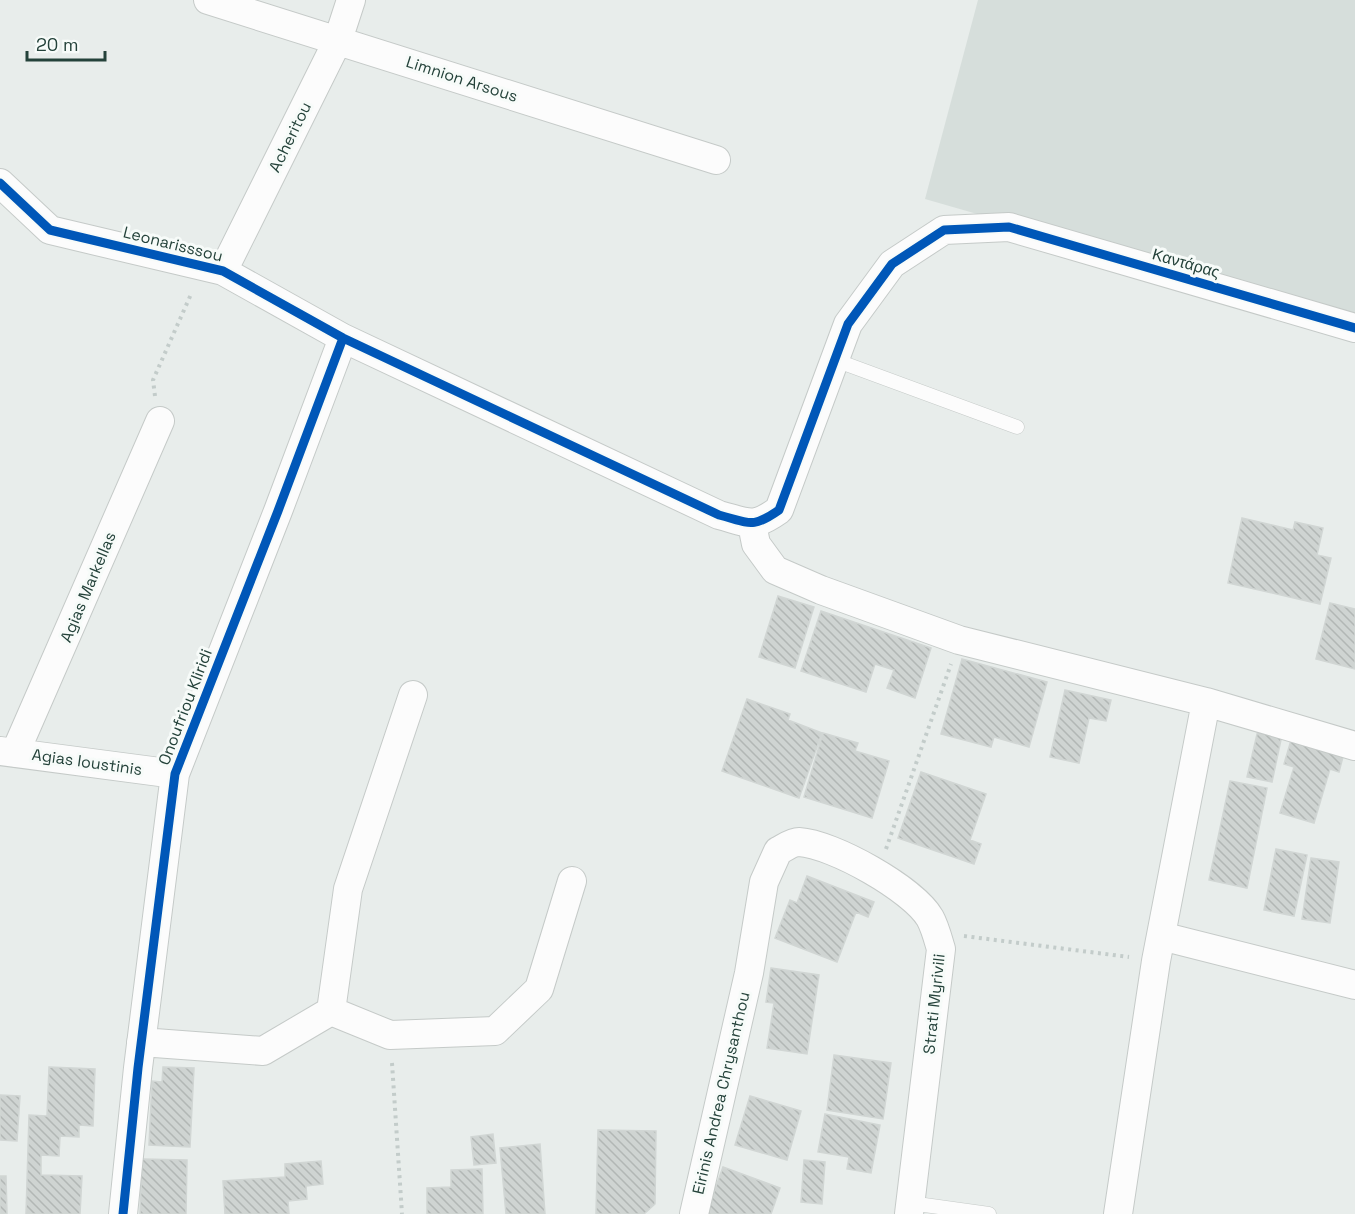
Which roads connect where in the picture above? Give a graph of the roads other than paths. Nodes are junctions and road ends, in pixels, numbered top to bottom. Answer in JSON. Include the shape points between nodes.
{"nodes":[{"id":1,"x":208,"y":0,"type":"edge"},
{"id":2,"x":351,"y":0,"type":"edge"},
{"id":3,"x":338,"y":40,"type":"junction"},
{"id":4,"x":716,"y":160,"type":"dead end"},
{"id":5,"x":0,"y":183,"type":"edge"},
{"id":6,"x":213,"y":269,"type":"junction"},
{"id":7,"x":1355,"y":328,"type":"edge"},
{"id":8,"x":343,"y":338,"type":"junction"},
{"id":9,"x":835,"y":360,"type":"junction"},
{"id":10,"x":160,"y":421,"type":"road end"},
{"id":11,"x":1017,"y":427,"type":"dead end"},
{"id":12,"x":752,"y":524,"type":"junction"},
{"id":13,"x":412,"y":695,"type":"dead end"},
{"id":14,"x":1206,"y":702,"type":"junction"},
{"id":15,"x":1355,"y":746,"type":"edge"},
{"id":16,"x":8,"y":752,"type":"edge"},
{"id":17,"x":175,"y":774,"type":"junction"},
{"id":18,"x":572,"y":881,"type":"dead end"},
{"id":19,"x":1159,"y":949,"type":"junction"},
{"id":20,"x":749,"y":973,"type":"joint"},
{"id":21,"x":1355,"y":985,"type":"edge"},
{"id":22,"x":331,"y":1011,"type":"junction"},
{"id":23,"x":141,"y":1042,"type":"junction"},
{"id":24,"x":909,"y":1209,"type":"edge"},
{"id":25,"x":123,"y":1214,"type":"edge"},
{"id":26,"x":694,"y":1214,"type":"edge"},
{"id":27,"x":989,"y":1214,"type":"edge"},
{"id":28,"x":1118,"y":1214,"type":"edge"}],
"edges":[{"from":1,"to":3,"type":"street","name":"Limnion Arsous"},
{"from":2,"to":3,"type":"street","name":"Acheritou"},
{"from":3,"to":4,"type":"street","name":"Limnion Arsous"},
{"from":3,"to":6,"type":"street","name":"Acheritou"},
{"from":5,"to":6,"type":"street","name":"Leonarisssou","via":[[50,230]]},
{"from":6,"to":8,"type":"street","name":"Leonarisssou"},
{"from":7,"to":9,"type":"street","name":"Καντάρας","via":[[1009,227],[944,230],[892,264],[848,324]]},
{"from":8,"to":12,"type":"street","name":"Leonarisssou","via":[[719,515]]},
{"from":8,"to":17,"type":"street","name":"Onoufriou Kliridi"},
{"from":9,"to":11,"type":"lane"},
{"from":9,"to":12,"type":"street","name":"Καντάρας","via":[[779,510]]},
{"from":10,"to":16,"type":"street","name":"Agias Markellas"},
{"from":12,"to":14,"type":"street","via":[[756,544],[775,570],[821,590],[959,640]]},
{"from":13,"to":22,"type":"street","via":[[348,889]]},
{"from":14,"to":15,"type":"street"},
{"from":14,"to":19,"type":"street"},
{"from":16,"to":17,"type":"street","name":"Agias Ioustinis"},
{"from":17,"to":23,"type":"street","name":"Onoufriou Kliridi"},
{"from":18,"to":22,"type":"street","via":[[539,989],[495,1031],[390,1035]]},
{"from":19,"to":21,"type":"street"},
{"from":19,"to":28,"type":"street"},
{"from":20,"to":24,"type":"street","name":"Strati Myrivili","via":[[764,882],[778,850],[797,842],[824,848],[877,874],[907,895],[930,918],[941,949]]},
{"from":20,"to":26,"type":"street","name":"Eirinis Andrea Chrysanthou"},
{"from":22,"to":23,"type":"street","via":[[262,1051]]},
{"from":23,"to":25,"type":"street","name":"Onoufriou Kliridi"},
{"from":24,"to":27,"type":"lane"}]}
